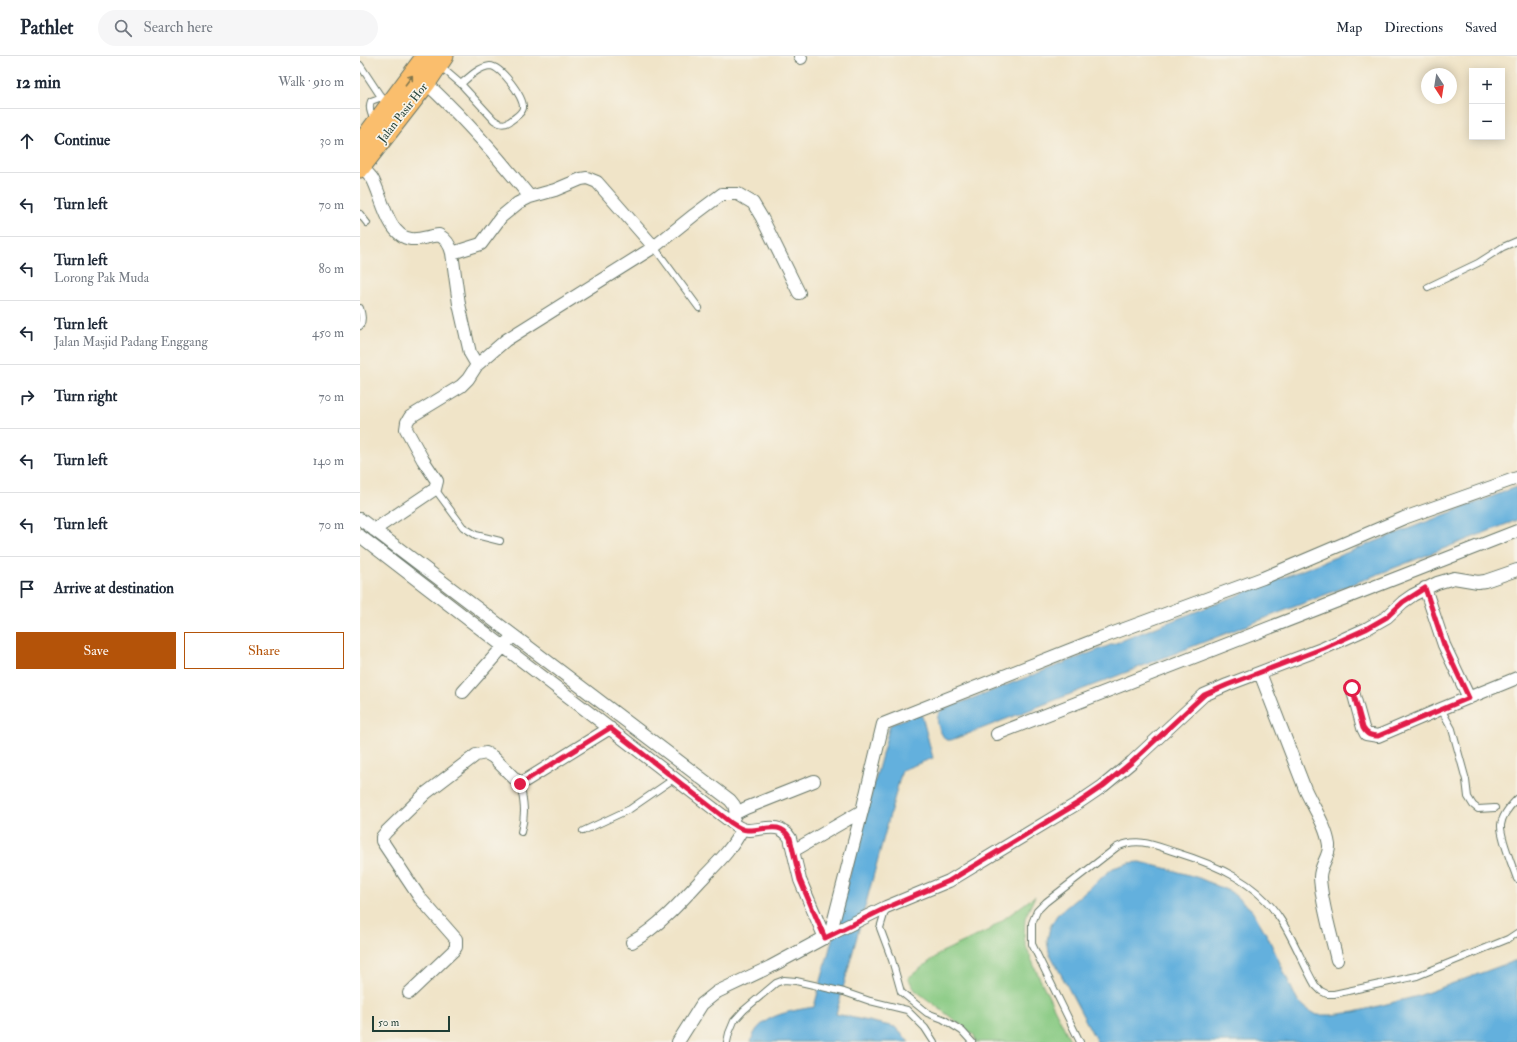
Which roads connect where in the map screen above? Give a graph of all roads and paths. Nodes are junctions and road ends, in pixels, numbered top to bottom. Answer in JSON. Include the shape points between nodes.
{"nodes":[{"id":1,"x":436,"y":59,"type":"edge"},
{"id":2,"x":360,"y":64,"type":"edge"},
{"id":3,"x":426,"y":83,"type":"junction"},
{"id":4,"x":461,"y":84,"type":"junction"},
{"id":5,"x":382,"y":109,"type":"junction"},
{"id":6,"x":360,"y":145,"type":"edge"},
{"id":7,"x":360,"y":168,"type":"edge"},
{"id":8,"x":530,"y":197,"type":"junction"},
{"id":9,"x":360,"y":214,"type":"edge"},
{"id":10,"x":367,"y":223,"type":"dead end"},
{"id":11,"x":1517,"y":241,"type":"edge"},
{"id":12,"x":654,"y":247,"type":"junction"},
{"id":13,"x":452,"y":253,"type":"junction"},
{"id":14,"x":1428,"y":287,"type":"dead end"},
{"id":15,"x":799,"y":293,"type":"dead end"},
{"id":16,"x":360,"y":308,"type":"edge"},
{"id":17,"x":699,"y":308,"type":"dead end"},
{"id":18,"x":360,"y":326,"type":"edge"},
{"id":19,"x":476,"y":365,"type":"junction"},
{"id":20,"x":1517,"y":478,"type":"edge"},
{"id":21,"x":435,"y":488,"type":"junction"},
{"id":22,"x":360,"y":519,"type":"edge"},
{"id":23,"x":374,"y":530,"type":"junction"},
{"id":24,"x":1517,"y":532,"type":"edge"},
{"id":25,"x":362,"y":540,"type":"edge"},
{"id":26,"x":500,"y":541,"type":"dead end"},
{"id":27,"x":1517,"y":570,"type":"edge"},
{"id":28,"x":1425,"y":588,"type":"junction"},
{"id":29,"x":514,"y":636,"type":"junction"},
{"id":30,"x":504,"y":647,"type":"junction"},
{"id":31,"x":1260,"y":673,"type":"junction"},
{"id":32,"x":1517,"y":678,"type":"edge"},
{"id":33,"x":1352,"y":688,"type":"dead end"},
{"id":34,"x":463,"y":692,"type":"dead end"},
{"id":35,"x":1469,"y":698,"type":"junction"},
{"id":36,"x":1441,"y":709,"type":"junction"},
{"id":37,"x":610,"y":728,"type":"junction"},
{"id":38,"x":997,"y":734,"type":"dead end"},
{"id":39,"x":675,"y":778,"type":"junction"},
{"id":40,"x":814,"y":781,"type":"dead end"},
{"id":41,"x":520,"y":784,"type":"junction"},
{"id":42,"x":1517,"y":799,"type":"edge"},
{"id":43,"x":1495,"y":808,"type":"dead end"},
{"id":44,"x":862,"y":811,"type":"junction"},
{"id":45,"x":733,"y":818,"type":"junction"},
{"id":46,"x":742,"y":829,"type":"junction"},
{"id":47,"x":583,"y":831,"type":"dead end"},
{"id":48,"x":521,"y":832,"type":"dead end"},
{"id":49,"x":793,"y":851,"type":"junction"},
{"id":50,"x":1517,"y":879,"type":"edge"},
{"id":51,"x":886,"y":908,"type":"junction"},
{"id":52,"x":1517,"y":933,"type":"edge"},
{"id":53,"x":829,"y":935,"type":"junction"},
{"id":54,"x":632,"y":942,"type":"dead end"},
{"id":55,"x":1336,"y":960,"type":"dead end"},
{"id":56,"x":409,"y":993,"type":"dead end"},
{"id":57,"x":678,"y":1042,"type":"edge"},
{"id":58,"x":727,"y":1042,"type":"edge"},
{"id":59,"x":934,"y":1042,"type":"edge"},
{"id":60,"x":972,"y":1042,"type":"edge"},
{"id":61,"x":1080,"y":1042,"type":"edge"}],
"edges":[{"from":1,"to":3,"type":"main road","name":"Jalan Pasir Hor"},
{"from":1,"to":4,"type":"lane"},
{"from":5,"to":1,"type":"main road","name":"Jalan Pasir Hor","one_way":true},
{"from":2,"to":5,"type":"lane"},
{"from":3,"to":7,"type":"main road","name":"Jalan Pasir Hor"},
{"from":3,"to":8,"type":"street","via":[[447,102]]},
{"from":4,"to":4,"type":"lane","via":[[484,68],[491,66],[498,69],[522,100],[521,113],[509,123],[499,124]]},
{"from":5,"to":6,"type":"main road","name":"Jalan Pasir Hor"},
{"from":7,"to":13,"type":"street","via":[[371,178],[393,226],[400,234],[409,239],[439,234],[446,239]]},
{"from":8,"to":12,"type":"street","via":[[555,190],[581,178],[592,179]]},
{"from":8,"to":13,"type":"street","via":[[501,217],[481,244]]},
{"from":9,"to":10,"type":"lane"},
{"from":11,"to":14,"type":"lane"},
{"from":12,"to":15,"type":"street","via":[[722,194],[738,194],[753,203]]},
{"from":12,"to":17,"type":"lane"},
{"from":12,"to":19,"type":"street","via":[[506,340]]},
{"from":13,"to":19,"type":"street","via":[[460,311],[470,353]]},
{"from":16,"to":18,"type":"lane"},
{"from":19,"to":21,"type":"street","via":[[461,386],[410,417],[407,422],[406,429],[437,481]]},
{"from":20,"to":44,"type":"street","via":[[1404,518],[1262,578],[1100,638],[883,724]]},
{"from":21,"to":23,"type":"street"},
{"from":21,"to":26,"type":"lane","via":[[463,527],[476,535]]},
{"from":22,"to":23,"type":"street"},
{"from":23,"to":29,"type":"street"},
{"from":24,"to":38,"type":"street"},
{"from":25,"to":30,"type":"street"},
{"from":27,"to":28,"type":"street","via":[[1485,581],[1454,578]]},
{"from":28,"to":31,"type":"street","via":[[1372,626]]},
{"from":28,"to":35,"type":"street","via":[[1444,645]]},
{"from":29,"to":30,"type":"street"},
{"from":29,"to":45,"type":"street","via":[[730,800],[734,805]]},
{"from":30,"to":34,"type":"street"},
{"from":30,"to":37,"type":"street"},
{"from":31,"to":51,"type":"street","via":[[1204,695],[1132,762],[1078,803],[949,881]]},
{"from":31,"to":55,"type":"street","via":[[1329,846],[1320,875]]},
{"from":32,"to":35,"type":"street"},
{"from":33,"to":36,"type":"street","via":[[1363,728],[1370,736],[1378,736]]},
{"from":35,"to":36,"type":"street"},
{"from":36,"to":43,"type":"lane","via":[[1452,729],[1468,797],[1478,809]]},
{"from":37,"to":39,"type":"street"},
{"from":37,"to":41,"type":"street"},
{"from":39,"to":45,"type":"street"},
{"from":39,"to":47,"type":"lane","via":[[630,809]]},
{"from":40,"to":45,"type":"street"},
{"from":41,"to":48,"type":"lane","via":[[525,804],[525,820]]},
{"from":41,"to":56,"type":"street","via":[[493,757],[486,753],[476,755],[426,793],[382,837],[382,841],[420,898],[457,943],[453,951]]},
{"from":42,"to":50,"type":"lane","via":[[1511,805],[1501,826]]},
{"from":44,"to":49,"type":"street"},
{"from":44,"to":53,"type":"street"},
{"from":45,"to":46,"type":"street"},
{"from":46,"to":49,"type":"street","via":[[780,828],[790,838]]},
{"from":46,"to":54,"type":"street","via":[[728,851],[684,899],[653,929]]},
{"from":49,"to":53,"type":"street","via":[[800,880]]},
{"from":51,"to":53,"type":"street"},
{"from":51,"to":60,"type":"lane","via":[[880,928],[901,992],[928,1013],[962,1031]]},
{"from":52,"to":61,"type":"lane","via":[[1417,976],[1348,992],[1327,994],[1314,986],[1273,908],[1248,884],[1191,857],[1146,843],[1125,843],[1046,902],[1037,911],[1032,923],[1032,944]]},
{"from":53,"to":57,"type":"street","via":[[708,998],[692,1017]]},
{"from":58,"to":59,"type":"lane","via":[[734,1021],[744,1010],[784,980],[844,992],[907,1010],[925,1028]]}]}
